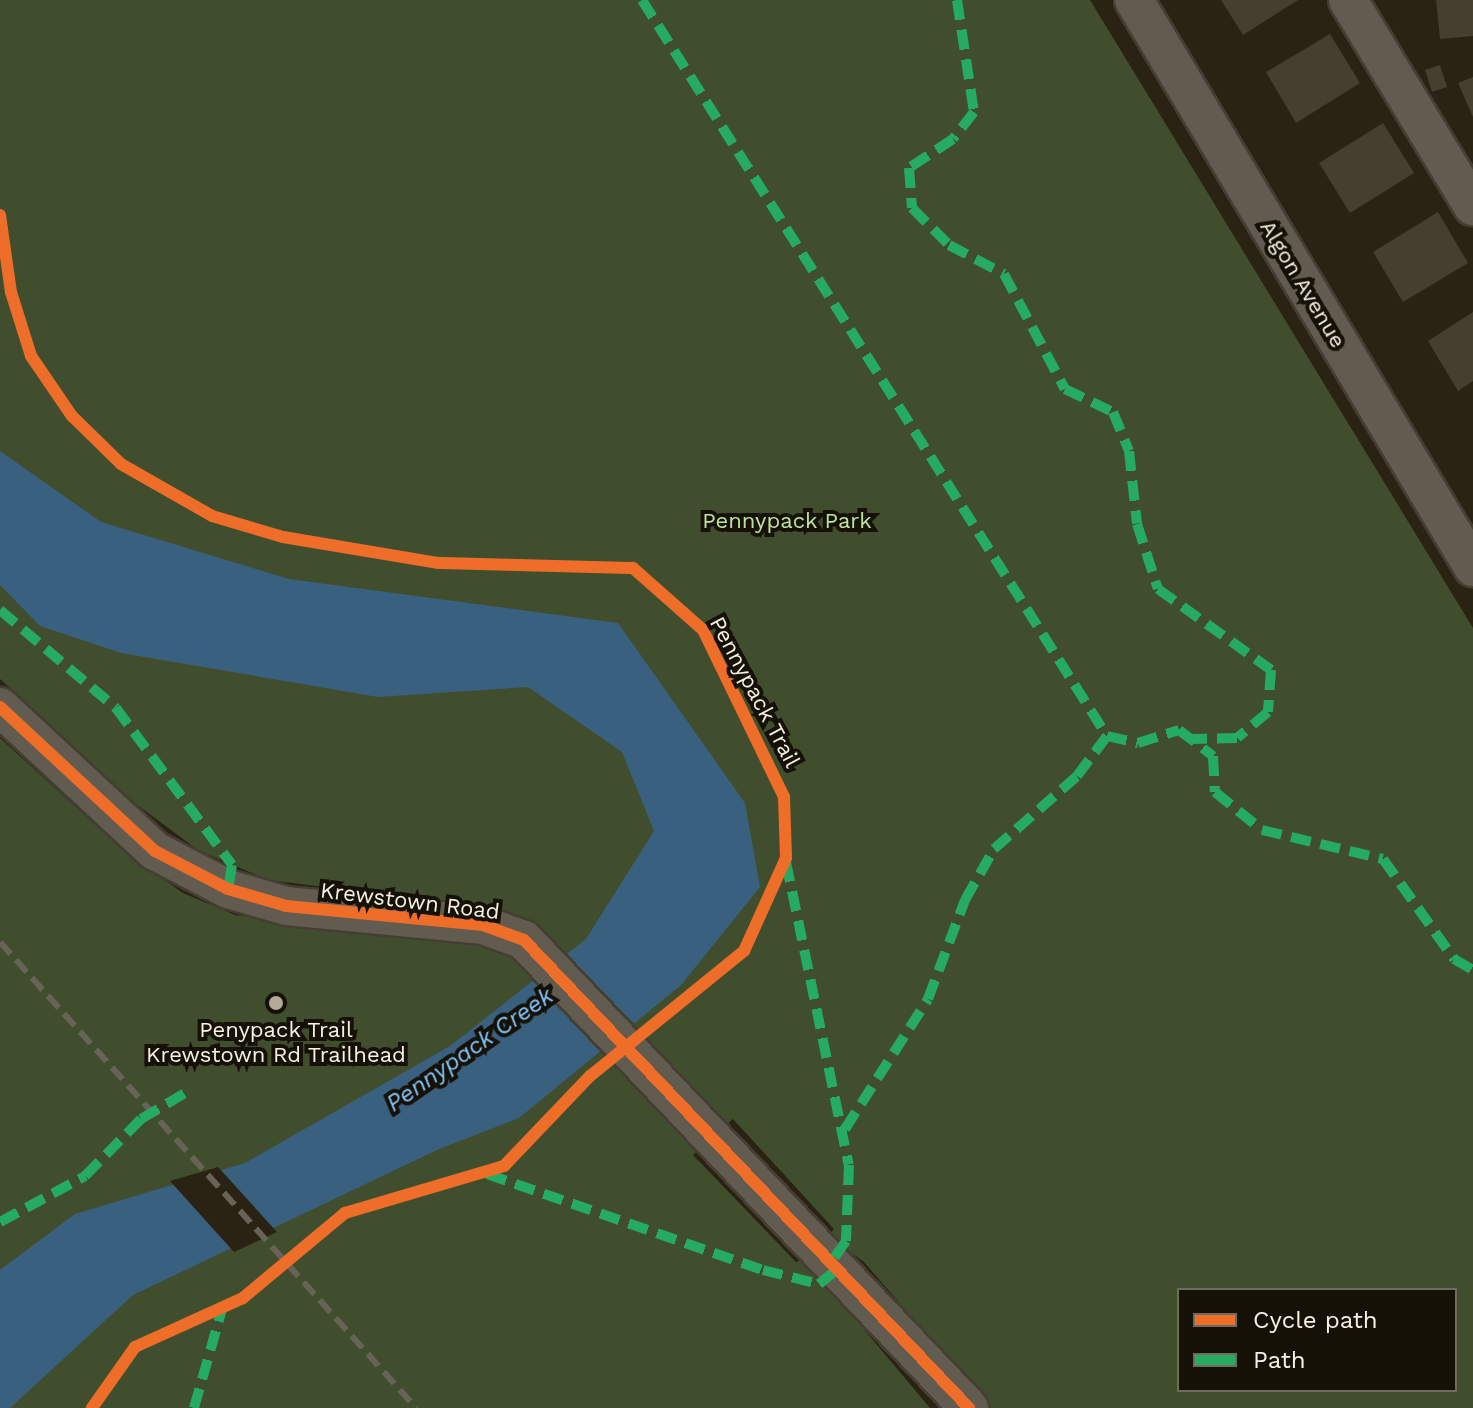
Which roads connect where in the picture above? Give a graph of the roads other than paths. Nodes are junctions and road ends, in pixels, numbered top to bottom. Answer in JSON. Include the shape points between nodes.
{"nodes":[{"id":1,"x":1134,"y":0,"type":"edge"},
{"id":2,"x":1348,"y":0,"type":"edge"},
{"id":3,"x":1473,"y":206,"type":"edge"},
{"id":4,"x":1473,"y":567,"type":"edge"},
{"id":5,"x":0,"y":707,"type":"edge"},
{"id":6,"x":969,"y":1408,"type":"edge"}],
"edges":[{"from":1,"to":4,"type":"street","name":"Algon Avenue"},
{"from":2,"to":3,"type":"street"},
{"from":5,"to":6,"type":"street","name":"Krewstown Road","via":[[155,851],[207,879],[286,906],[506,931],[541,952]]}]}
